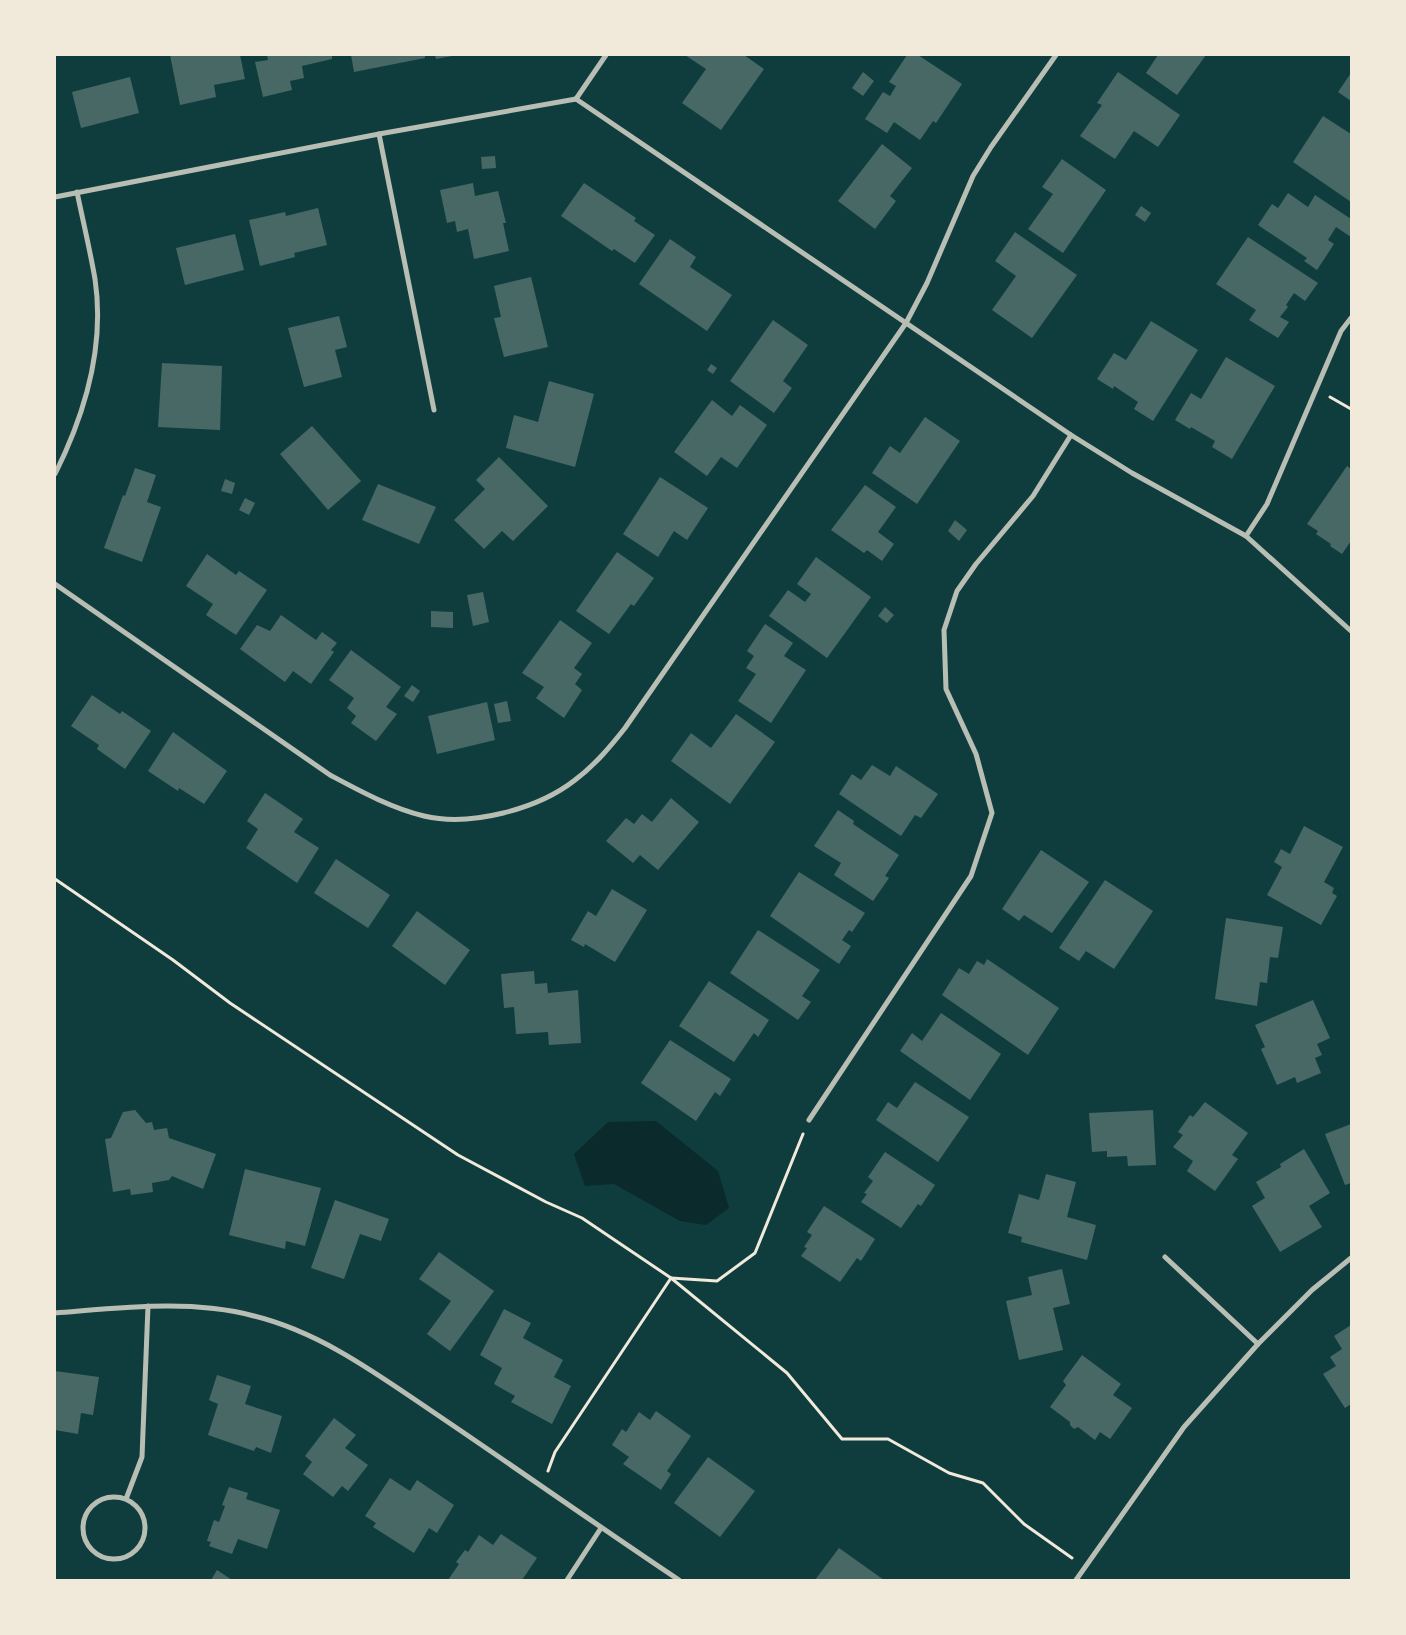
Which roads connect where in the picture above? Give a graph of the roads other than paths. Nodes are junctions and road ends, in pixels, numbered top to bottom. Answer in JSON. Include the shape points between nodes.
{"nodes":[{"id":1,"x":606,"y":55,"type":"edge"},
{"id":2,"x":1056,"y":55,"type":"edge"},
{"id":3,"x":576,"y":99,"type":"junction"},
{"id":4,"x":379,"y":134,"type":"junction"},
{"id":5,"x":77,"y":192,"type":"junction"},
{"id":6,"x":55,"y":197,"type":"edge"},
{"id":7,"x":1351,"y":318,"type":"edge"},
{"id":8,"x":906,"y":323,"type":"junction"},
{"id":9,"x":434,"y":410,"type":"dead end"},
{"id":10,"x":1072,"y":435,"type":"junction"},
{"id":11,"x":55,"y":474,"type":"edge"},
{"id":12,"x":1246,"y":536,"type":"junction"},
{"id":13,"x":55,"y":584,"type":"edge"},
{"id":14,"x":1351,"y":631,"type":"edge"},
{"id":15,"x":809,"y":1120,"type":"road end"},
{"id":16,"x":1165,"y":1256,"type":"dead end"},
{"id":17,"x":1351,"y":1258,"type":"edge"},
{"id":18,"x":148,"y":1306,"type":"junction"},
{"id":19,"x":55,"y":1313,"type":"edge"},
{"id":20,"x":1258,"y":1344,"type":"junction"},
{"id":21,"x":126,"y":1499,"type":"junction"},
{"id":22,"x":601,"y":1528,"type":"junction"},
{"id":23,"x":567,"y":1580,"type":"edge"},
{"id":24,"x":679,"y":1580,"type":"edge"},
{"id":25,"x":1076,"y":1580,"type":"edge"}],
"edges":[{"from":1,"to":3,"type":"street"},
{"from":2,"to":8,"type":"street","via":[[973,176],[927,283]]},
{"from":3,"to":4,"type":"street"},
{"from":3,"to":8,"type":"street"},
{"from":4,"to":5,"type":"street"},
{"from":4,"to":9,"type":"street"},
{"from":5,"to":6,"type":"street"},
{"from":5,"to":11,"type":"street","via":[[95,280],[97,328],[90,384],[71,442]]},
{"from":7,"to":12,"type":"street","via":[[1341,331],[1267,504]]},
{"from":8,"to":10,"type":"street"},
{"from":8,"to":13,"type":"street","via":[[625,728],[602,756],[574,781],[536,803],[490,816],[460,819],[425,816],[396,808],[330,775]]},
{"from":10,"to":12,"type":"street","via":[[1132,473]]},
{"from":10,"to":15,"type":"street","via":[[1033,496],[957,591],[944,630],[946,689],[976,754],[992,813],[971,876]]},
{"from":12,"to":14,"type":"street"},
{"from":16,"to":20,"type":"street"},
{"from":17,"to":20,"type":"street","via":[[1312,1290]]},
{"from":18,"to":19,"type":"street"},
{"from":18,"to":21,"type":"street","via":[[142,1457]]},
{"from":18,"to":22,"type":"street","via":[[211,1308],[254,1315],[307,1334],[355,1360]]},
{"from":20,"to":25,"type":"street","via":[[1184,1427]]},
{"from":21,"to":21,"type":"street","via":[[116,1497],[96,1502],[84,1518],[82,1528],[86,1543],[105,1559],[116,1560],[135,1552],[145,1534],[143,1518],[135,1505]]},
{"from":22,"to":23,"type":"street"},
{"from":22,"to":24,"type":"street"}]}
